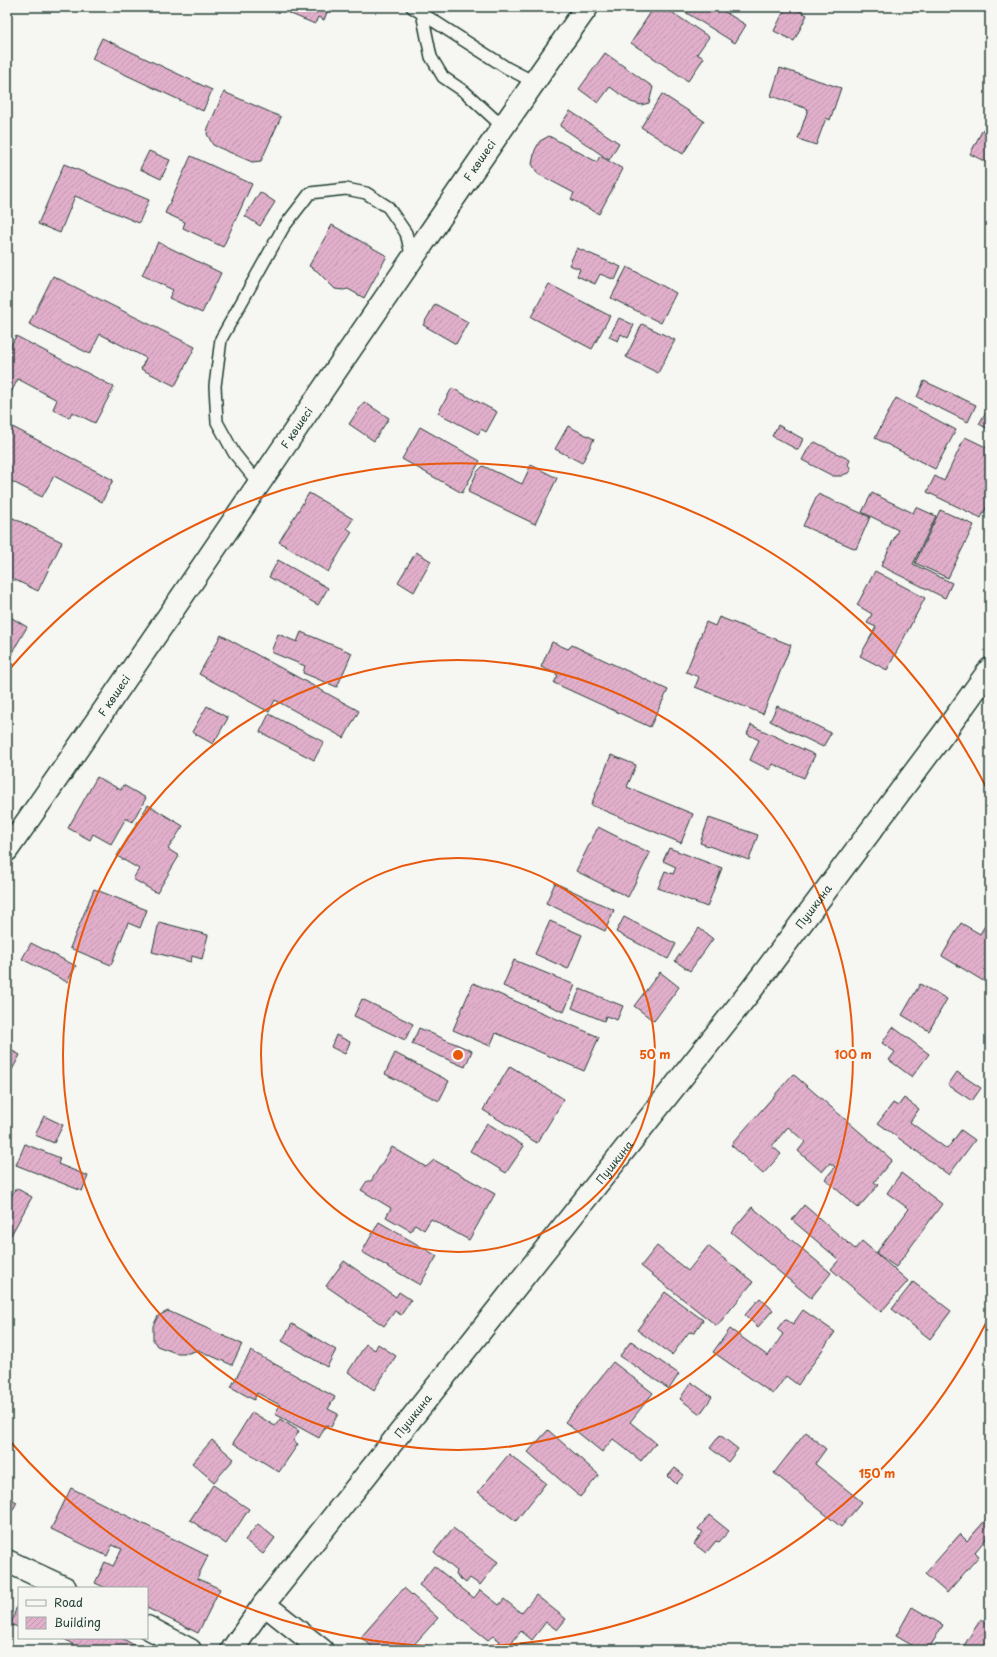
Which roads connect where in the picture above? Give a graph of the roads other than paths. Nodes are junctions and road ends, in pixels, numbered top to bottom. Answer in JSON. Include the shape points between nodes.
{"nodes":[{"id":1,"x":412,"y":7,"type":"edge"},
{"id":2,"x":584,"y":9,"type":"edge"},
{"id":3,"x":422,"y":13,"type":"junction"},
{"id":4,"x":534,"y":82,"type":"junction"},
{"id":5,"x":503,"y":127,"type":"junction"},
{"id":6,"x":412,"y":258,"type":"junction"},
{"id":7,"x":258,"y":483,"type":"junction"},
{"id":8,"x":990,"y":669,"type":"edge"},
{"id":9,"x":7,"y":850,"type":"edge"},
{"id":10,"x":7,"y":1561,"type":"edge"},
{"id":11,"x":63,"y":1587,"type":"edge"},
{"id":12,"x":264,"y":1604,"type":"junction"},
{"id":13,"x":148,"y":1628,"type":"edge"},
{"id":14,"x":190,"y":1650,"type":"edge"},
{"id":15,"x":232,"y":1650,"type":"edge"},
{"id":16,"x":322,"y":1650,"type":"edge"}],
"edges":[{"from":1,"to":3,"type":"lane"},
{"from":2,"to":4,"type":"street","name":"F көшесі"},
{"from":3,"to":4,"type":"lane","via":[[507,68]]},
{"from":3,"to":5,"type":"lane","via":[[431,57],[443,77],[465,92]]},
{"from":4,"to":5,"type":"street","name":"F көшесі"},
{"from":5,"to":6,"type":"street","name":"F көшесі"},
{"from":6,"to":7,"type":"street","name":"F көшесі"},
{"from":6,"to":7,"type":"lane","via":[[406,232],[388,207],[366,193],[346,189],[310,193],[283,228],[221,339],[214,386],[217,422],[234,453]]},
{"from":7,"to":9,"type":"street","name":"F көшесі","via":[[128,677]]},
{"from":8,"to":12,"type":"street","name":"Пушкина","via":[[752,989]]},
{"from":10,"to":11,"type":"street"},
{"from":12,"to":15,"type":"street","name":"Пушкина"},
{"from":12,"to":16,"type":"street"},
{"from":13,"to":14,"type":"street"}]}
